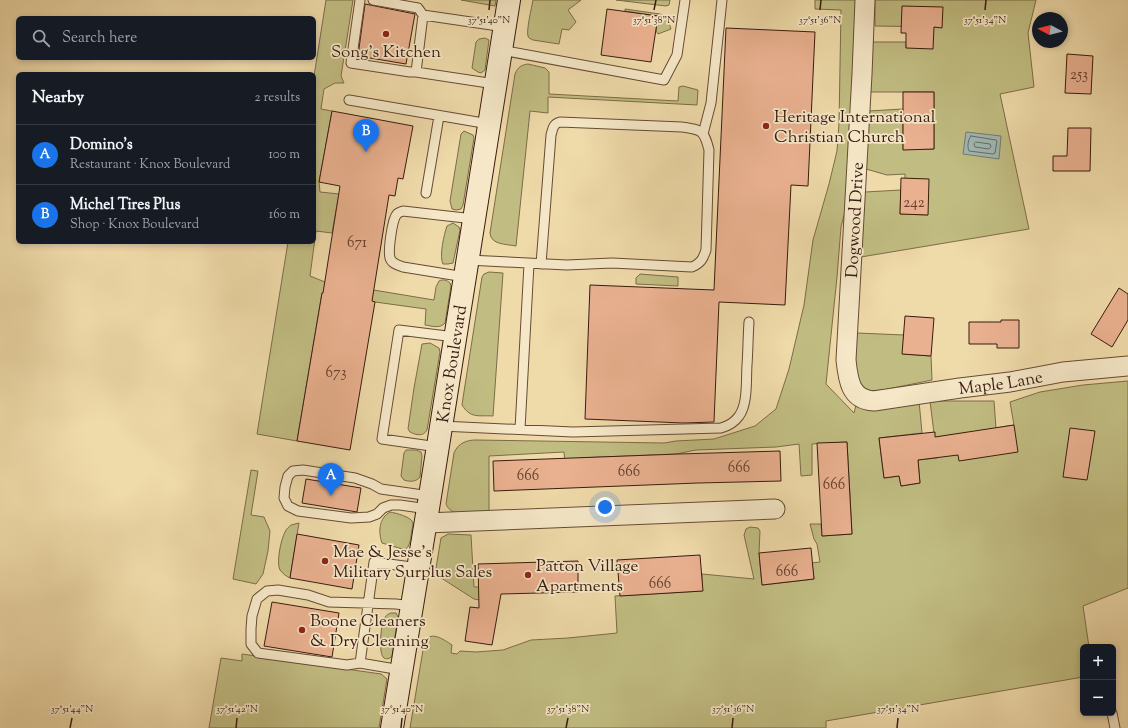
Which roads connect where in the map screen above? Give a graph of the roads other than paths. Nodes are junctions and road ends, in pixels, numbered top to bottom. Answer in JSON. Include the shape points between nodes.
{"nodes":[{"id":1,"x":360,"y":0,"type":"edge"},
{"id":2,"x":373,"y":0,"type":"edge"},
{"id":3,"x":509,"y":0,"type":"edge"},
{"id":4,"x":685,"y":0,"type":"edge"},
{"id":5,"x":722,"y":0,"type":"edge"},
{"id":6,"x":866,"y":0,"type":"edge"},
{"id":7,"x":424,"y":15,"type":"junction"},
{"id":8,"x":505,"y":28,"type":"junction"},
{"id":9,"x":501,"y":50,"type":"junction"},
{"id":10,"x":416,"y":72,"type":"junction"},
{"id":11,"x":496,"y":84,"type":"junction"},
{"id":12,"x":349,"y":100,"type":"dead end"},
{"id":13,"x":439,"y":116,"type":"junction"},
{"id":14,"x":489,"y":124,"type":"junction"},
{"id":15,"x":703,"y":134,"type":"junction"},
{"id":16,"x":426,"y":193,"type":"dead end"},
{"id":17,"x":474,"y":219,"type":"junction"},
{"id":18,"x":530,"y":264,"type":"junction"},
{"id":19,"x":541,"y":264,"type":"junction"},
{"id":20,"x":466,"y":268,"type":"junction"},
{"id":21,"x":749,"y":322,"type":"dead end"},
{"id":22,"x":455,"y":337,"type":"junction"},
{"id":23,"x":1128,"y":366,"type":"edge"},
{"id":24,"x":874,"y":401,"type":"joint"},
{"id":25,"x":442,"y":426,"type":"junction"},
{"id":26,"x":520,"y":429,"type":"junction"},
{"id":27,"x":438,"y":447,"type":"junction"},
{"id":28,"x":775,"y":509,"type":"dead end"},
{"id":29,"x":428,"y":510,"type":"junction"},
{"id":30,"x":419,"y":568,"type":"junction"},
{"id":31,"x":368,"y":604,"type":"junction"},
{"id":32,"x":412,"y":606,"type":"junction"},
{"id":33,"x":360,"y":663,"type":"junction"},
{"id":34,"x":402,"y":670,"type":"junction"},
{"id":35,"x":1113,"y":716,"type":"edge"},
{"id":36,"x":392,"y":728,"type":"edge"},
{"id":37,"x":1115,"y":728,"type":"edge"}],
"edges":[{"from":1,"to":10,"type":"lane","via":[[351,63]]},
{"from":2,"to":7,"type":"lane","via":[[418,8]]},
{"from":3,"to":8,"type":"main road","name":"Knox Boulevard"},
{"from":4,"to":9,"type":"lane","via":[[677,55],[664,80]]},
{"from":5,"to":15,"type":"lane","via":[[711,103]]},
{"from":6,"to":24,"type":"street","name":"Dogwood Drive","via":[[846,360],[847,376],[852,388],[859,397]]},
{"from":7,"to":8,"type":"lane"},
{"from":7,"to":10,"type":"lane"},
{"from":8,"to":9,"type":"main road","name":"Knox Boulevard"},
{"from":9,"to":11,"type":"main road","name":"Knox Boulevard"},
{"from":10,"to":11,"type":"lane"},
{"from":11,"to":14,"type":"main road","name":"Knox Boulevard"},
{"from":12,"to":13,"type":"lane"},
{"from":13,"to":14,"type":"lane"},
{"from":13,"to":16,"type":"lane"},
{"from":14,"to":17,"type":"main road","name":"Knox Boulevard"},
{"from":15,"to":19,"type":"lane","via":[[698,130],[682,128],[556,123],[551,135]]},
{"from":15,"to":19,"type":"lane","via":[[709,150],[706,250],[704,259],[699,264],[692,267],[612,263]]},
{"from":17,"to":20,"type":"main road","name":"Knox Boulevard"},
{"from":17,"to":20,"type":"lane","via":[[403,211],[397,214],[394,222],[389,250],[390,260],[403,267]]},
{"from":18,"to":19,"type":"lane"},
{"from":18,"to":20,"type":"lane"},
{"from":18,"to":26,"type":"lane"},
{"from":20,"to":22,"type":"main road","name":"Knox Boulevard"},
{"from":21,"to":26,"type":"lane","via":[[744,405],[739,416],[727,426],[573,432]]},
{"from":22,"to":25,"type":"main road","name":"Knox Boulevard"},
{"from":22,"to":27,"type":"lane","via":[[398,330],[382,439]]},
{"from":23,"to":24,"type":"street","name":"Maple Lane","via":[[1063,372]]},
{"from":25,"to":26,"type":"lane"},
{"from":25,"to":27,"type":"main road","name":"Knox Boulevard"},
{"from":27,"to":29,"type":"main road","name":"Knox Boulevard"},
{"from":28,"to":29,"type":"street"},
{"from":29,"to":29,"type":"lane","via":[[355,478],[303,470],[293,471],[288,476],[285,487],[284,498],[288,506],[298,511],[351,518],[369,517],[391,505]]},
{"from":29,"to":30,"type":"main road","name":"Knox Boulevard"},
{"from":30,"to":31,"type":"lane","via":[[374,562]]},
{"from":30,"to":32,"type":"main road","name":"Knox Boulevard"},
{"from":31,"to":32,"type":"lane"},
{"from":31,"to":33,"type":"lane"},
{"from":31,"to":33,"type":"lane","via":[[329,602],[308,595],[278,590],[267,591],[257,599],[252,616],[251,644],[258,653],[347,665]]},
{"from":32,"to":34,"type":"main road","name":"Knox Boulevard"},
{"from":33,"to":34,"type":"lane"},
{"from":34,"to":36,"type":"main road","name":"Knox Boulevard"},
{"from":35,"to":37,"type":"lane"}]}
